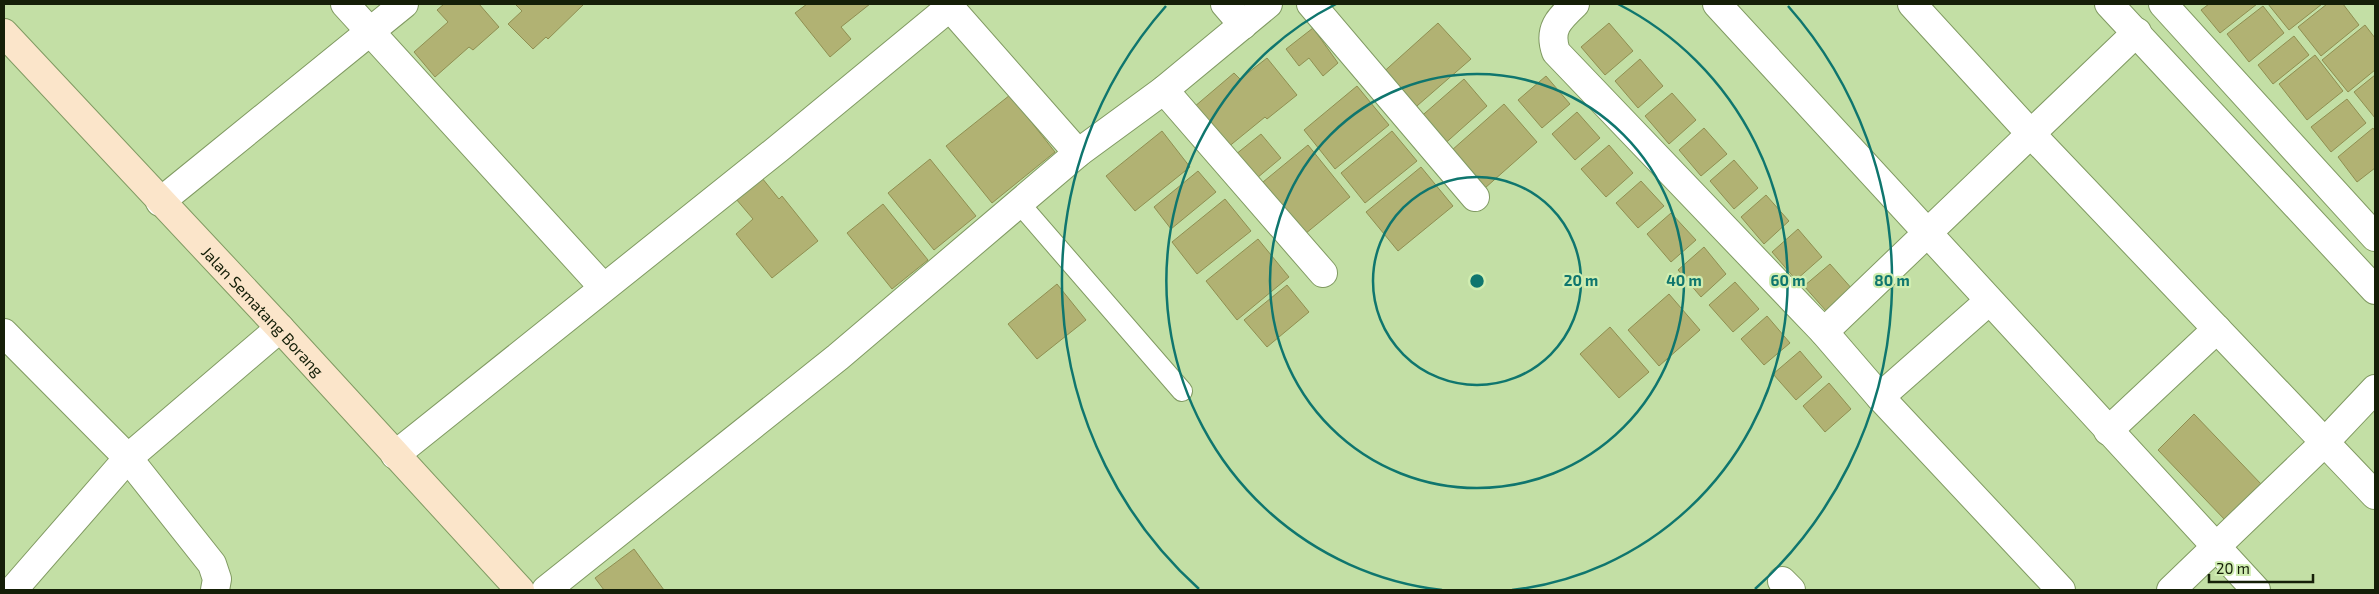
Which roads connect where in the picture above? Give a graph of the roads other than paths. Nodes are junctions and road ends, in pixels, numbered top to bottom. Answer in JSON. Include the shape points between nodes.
{"nodes":[{"id":1,"x":345,"y":4,"type":"edge"},
{"id":2,"x":404,"y":4,"type":"edge"},
{"id":3,"x":1225,"y":4,"type":"edge"},
{"id":4,"x":1268,"y":4,"type":"edge"},
{"id":5,"x":1311,"y":4,"type":"edge"},
{"id":6,"x":1575,"y":4,"type":"edge"},
{"id":7,"x":1717,"y":4,"type":"edge"},
{"id":8,"x":1912,"y":4,"type":"edge"},
{"id":9,"x":2109,"y":4,"type":"edge"},
{"id":10,"x":2162,"y":4,"type":"edge"},
{"id":11,"x":948,"y":5,"type":"edge"},
{"id":12,"x":1243,"y":25,"type":"junction"},
{"id":13,"x":370,"y":32,"type":"junction"},
{"id":14,"x":2137,"y":32,"type":"junction"},
{"id":15,"x":4,"y":33,"type":"edge"},
{"id":16,"x":1164,"y":90,"type":"junction"},
{"id":17,"x":2031,"y":134,"type":"junction"},
{"id":18,"x":1078,"y":153,"type":"junction"},
{"id":19,"x":174,"y":189,"type":"junction"},
{"id":20,"x":1475,"y":197,"type":"dead end"},
{"id":21,"x":1019,"y":203,"type":"junction"},
{"id":22,"x":1927,"y":233,"type":"junction"},
{"id":23,"x":2375,"y":237,"type":"edge"},
{"id":24,"x":1323,"y":272,"type":"dead end"},
{"id":25,"x":603,"y":287,"type":"junction"},
{"id":26,"x":2375,"y":290,"type":"edge"},
{"id":27,"x":1989,"y":301,"type":"junction"},
{"id":28,"x":280,"y":328,"type":"junction"},
{"id":29,"x":2216,"y":329,"type":"junction"},
{"id":30,"x":1824,"y":332,"type":"junction"},
{"id":31,"x":4,"y":333,"type":"edge"},
{"id":32,"x":2375,"y":389,"type":"edge"},
{"id":33,"x":1182,"y":391,"type":"dead end"},
{"id":34,"x":1880,"y":397,"type":"junction"},
{"id":35,"x":2108,"y":431,"type":"junction"},
{"id":36,"x":2325,"y":442,"type":"junction"},
{"id":37,"x":394,"y":455,"type":"junction"},
{"id":38,"x":128,"y":458,"type":"junction"},
{"id":39,"x":2375,"y":494,"type":"edge"},
{"id":40,"x":2216,"y":548,"type":"junction"},
{"id":41,"x":13,"y":590,"type":"edge"},
{"id":42,"x":214,"y":590,"type":"edge"},
{"id":43,"x":520,"y":590,"type":"edge"},
{"id":44,"x":546,"y":590,"type":"edge"},
{"id":45,"x":2061,"y":590,"type":"edge"},
{"id":46,"x":2172,"y":590,"type":"edge"},
{"id":47,"x":2256,"y":590,"type":"edge"}],
"edges":[{"from":1,"to":13,"type":"street"},
{"from":2,"to":13,"type":"street"},
{"from":3,"to":12,"type":"street"},
{"from":4,"to":12,"type":"street"},
{"from":5,"to":20,"type":"street"},
{"from":6,"to":30,"type":"street","via":[[1557,21],[1553,30],[1556,52]]},
{"from":7,"to":22,"type":"street"},
{"from":8,"to":17,"type":"street"},
{"from":9,"to":14,"type":"street"},
{"from":10,"to":23,"type":"street"},
{"from":11,"to":18,"type":"street"},
{"from":11,"to":25,"type":"street","via":[[779,148]]},
{"from":12,"to":16,"type":"street"},
{"from":13,"to":19,"type":"street"},
{"from":13,"to":25,"type":"street"},
{"from":14,"to":17,"type":"street"},
{"from":14,"to":26,"type":"street"},
{"from":15,"to":19,"type":"street","name":"Jalan Sematang Borang"},
{"from":16,"to":18,"type":"street"},
{"from":16,"to":24,"type":"street"},
{"from":17,"to":22,"type":"street"},
{"from":17,"to":29,"type":"street"},
{"from":18,"to":21,"type":"street"},
{"from":19,"to":28,"type":"street","name":"Jalan Sematang Borang"},
{"from":21,"to":33,"type":"lane"},
{"from":21,"to":44,"type":"street","via":[[830,363]]},
{"from":22,"to":27,"type":"street"},
{"from":22,"to":30,"type":"street"},
{"from":25,"to":37,"type":"street"},
{"from":27,"to":34,"type":"street"},
{"from":27,"to":35,"type":"street"},
{"from":28,"to":37,"type":"street","name":"Jalan Sematang Borang"},
{"from":28,"to":38,"type":"street"},
{"from":29,"to":35,"type":"street"},
{"from":29,"to":36,"type":"street"},
{"from":30,"to":34,"type":"street"},
{"from":31,"to":38,"type":"street"},
{"from":32,"to":36,"type":"street"},
{"from":34,"to":45,"type":"street"},
{"from":35,"to":40,"type":"street"},
{"from":36,"to":39,"type":"street"},
{"from":36,"to":40,"type":"street"},
{"from":37,"to":43,"type":"street","name":"Jalan Sematang Borang"},
{"from":38,"to":41,"type":"street"},
{"from":38,"to":42,"type":"street","via":[[212,564],[217,579]]},
{"from":40,"to":46,"type":"street"},
{"from":40,"to":47,"type":"street"}]}
